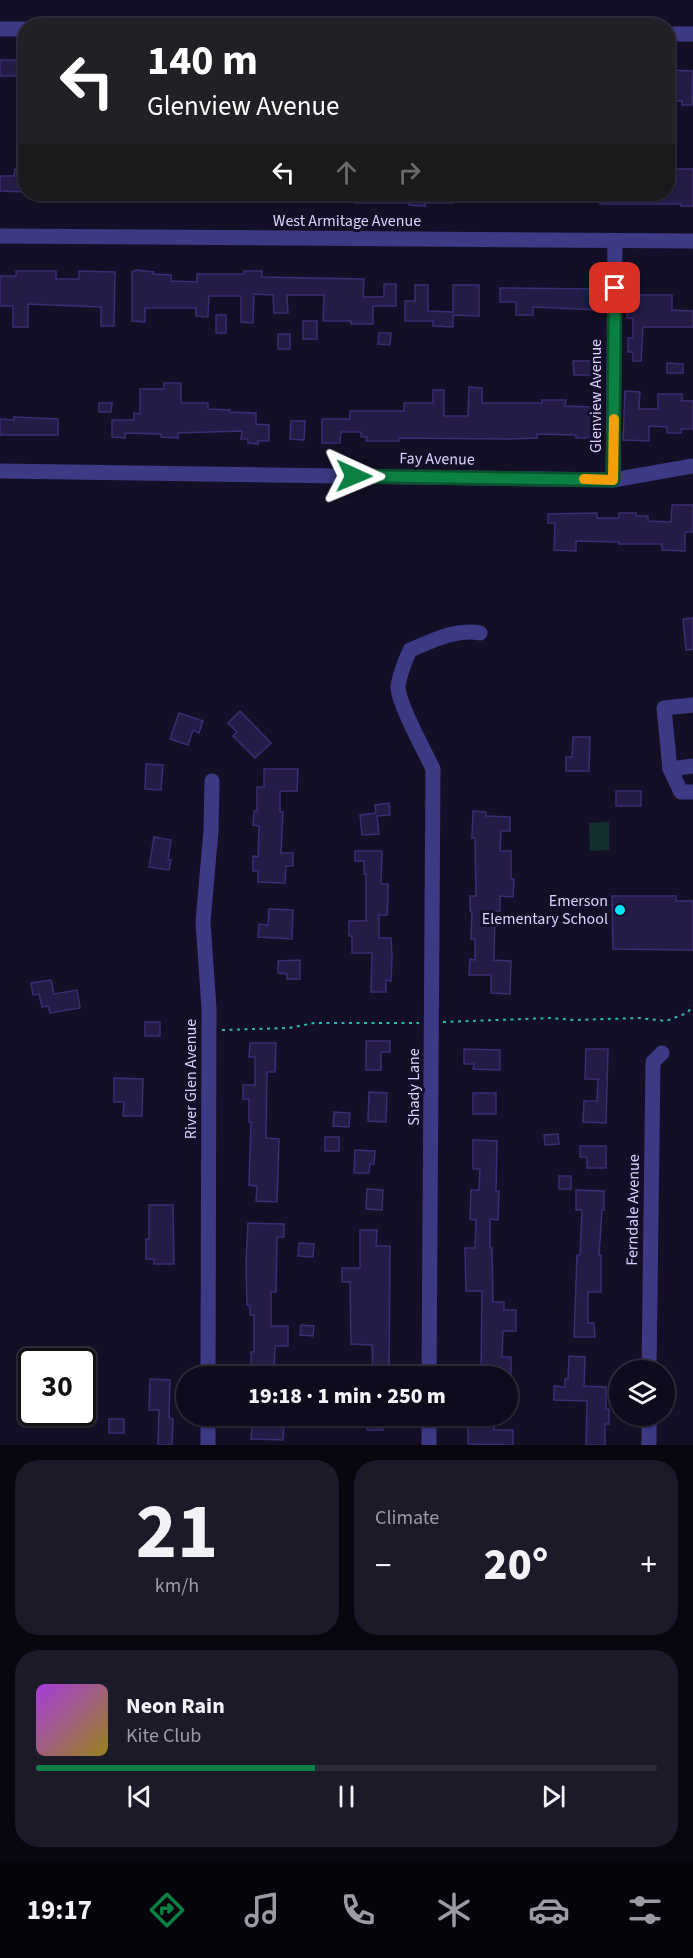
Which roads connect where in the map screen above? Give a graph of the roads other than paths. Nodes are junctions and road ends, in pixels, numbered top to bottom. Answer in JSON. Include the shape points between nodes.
{"nodes":[{"id":1,"x":0,"y":29,"type":"edge"},
{"id":2,"x":18,"y":29,"type":"edge"},
{"id":3,"x":675,"y":34,"type":"edge"},
{"id":4,"x":693,"y":34,"type":"edge"},
{"id":5,"x":0,"y":236,"type":"edge"},
{"id":6,"x":615,"y":241,"type":"junction"},
{"id":7,"x":693,"y":241,"type":"edge"},
{"id":8,"x":693,"y":466,"type":"edge"},
{"id":9,"x":0,"y":471,"type":"edge"},
{"id":10,"x":613,"y":480,"type":"junction"},
{"id":11,"x":480,"y":633,"type":"dead end"},
{"id":12,"x":693,"y":705,"type":"edge"},
{"id":13,"x":693,"y":766,"type":"edge"},
{"id":14,"x":670,"y":769,"type":"junction"},
{"id":15,"x":212,"y":781,"type":"dead end"},
{"id":16,"x":687,"y":792,"type":"edge"},
{"id":17,"x":662,"y":1053,"type":"dead end"},
{"id":18,"x":649,"y":1360,"type":"edge"},
{"id":19,"x":208,"y":1366,"type":"edge"},
{"id":20,"x":429,"y":1366,"type":"edge"},
{"id":21,"x":208,"y":1426,"type":"edge"},
{"id":22,"x":429,"y":1426,"type":"edge"},
{"id":23,"x":649,"y":1426,"type":"edge"},
{"id":24,"x":208,"y":1445,"type":"edge"},
{"id":25,"x":429,"y":1445,"type":"edge"},
{"id":26,"x":649,"y":1445,"type":"edge"}],
"edges":[{"from":1,"to":2,"type":"street"},
{"from":3,"to":4,"type":"street"},
{"from":5,"to":6,"type":"street","name":"West Armitage Avenue"},
{"from":6,"to":7,"type":"street","name":"West Armitage Avenue"},
{"from":6,"to":10,"type":"street","name":"Glenview Avenue"},
{"from":8,"to":10,"type":"street","name":"Fay Avenue"},
{"from":9,"to":10,"type":"street","name":"Fay Avenue"},
{"from":11,"to":20,"type":"street","name":"Shady Lane","via":[[468,631],[447,636],[410,650],[398,689],[433,769]]},
{"from":12,"to":14,"type":"street","via":[[664,708]]},
{"from":13,"to":14,"type":"street"},
{"from":14,"to":16,"type":"street"},
{"from":15,"to":19,"type":"street","name":"River Glen Avenue","via":[[203,922],[209,1029]]},
{"from":17,"to":18,"type":"street","name":"Ferndale Avenue","via":[[653,1062]]},
{"from":21,"to":24,"type":"street"},
{"from":22,"to":25,"type":"street"},
{"from":23,"to":26,"type":"street"}]}
